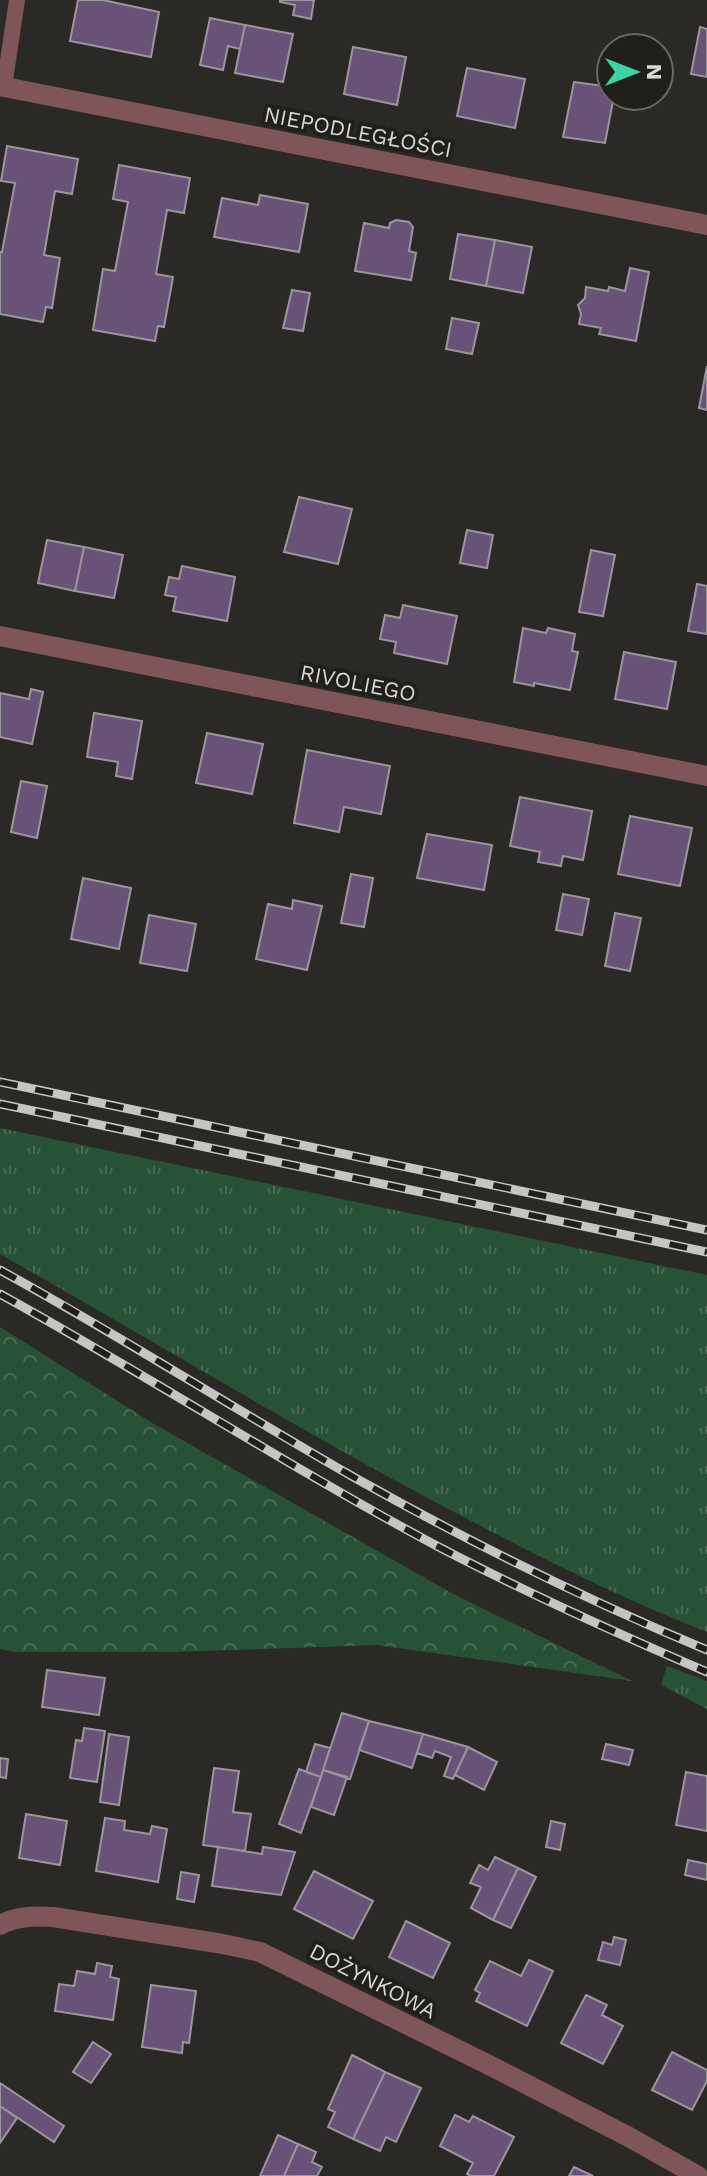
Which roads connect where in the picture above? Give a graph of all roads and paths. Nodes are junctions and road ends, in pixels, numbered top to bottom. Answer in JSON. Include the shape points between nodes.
{"nodes":[{"id":1,"x":17,"y":0,"type":"edge"},
{"id":2,"x":2,"y":87,"type":"edge"},
{"id":3,"x":707,"y":225,"type":"edge"},
{"id":4,"x":0,"y":636,"type":"edge"},
{"id":5,"x":707,"y":776,"type":"edge"},
{"id":6,"x":0,"y":1925,"type":"edge"},
{"id":7,"x":698,"y":2176,"type":"edge"}],
"edges":[{"from":1,"to":2,"type":"lane"},
{"from":2,"to":3,"type":"street","name":"NIEPODLEGŁOŚCI"},
{"from":4,"to":5,"type":"street","name":"RIVOLIEGO"},
{"from":6,"to":7,"type":"street","name":"DOŻYNKOWA","via":[[15,1918],[53,1917],[260,1952]]}]}
